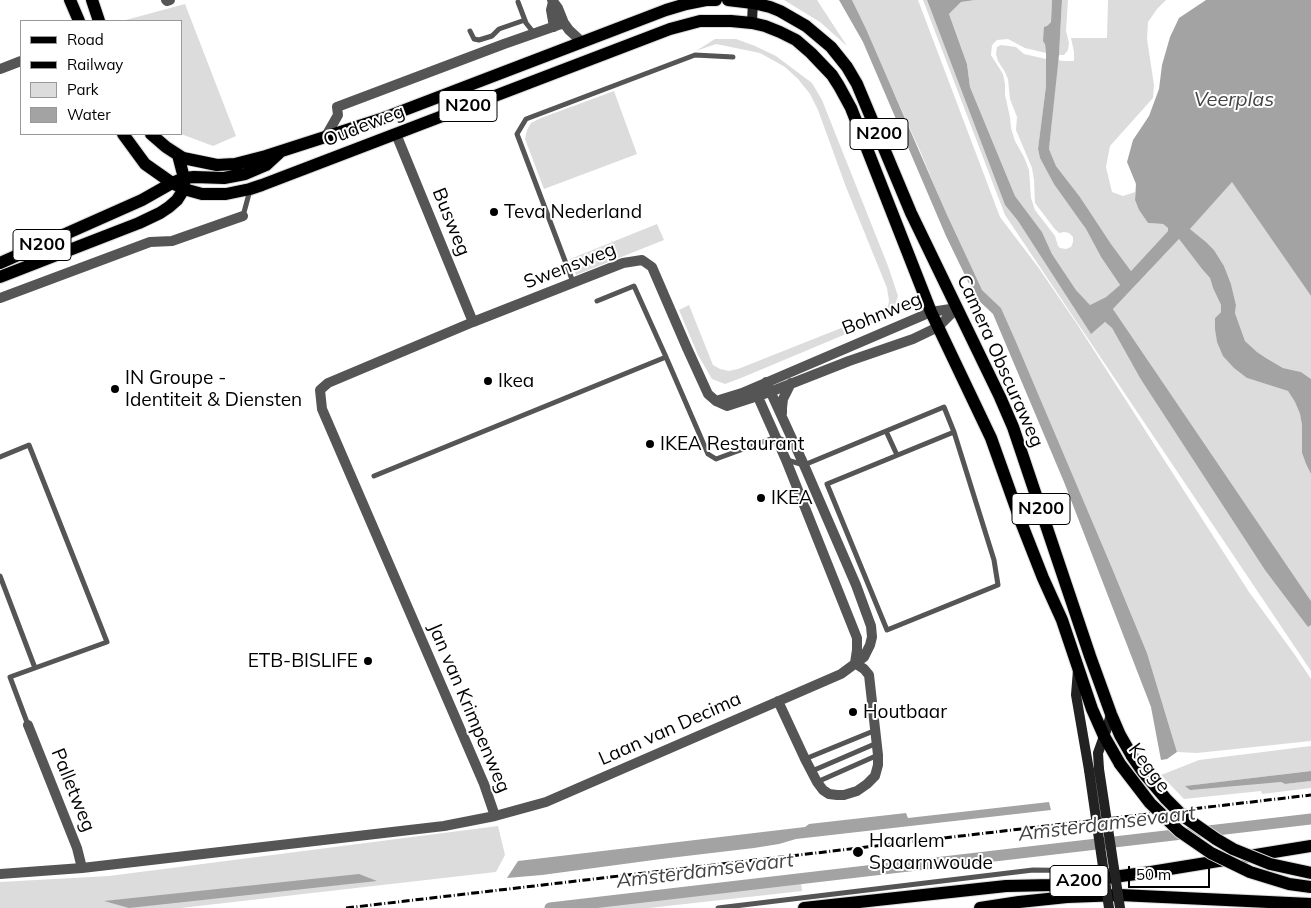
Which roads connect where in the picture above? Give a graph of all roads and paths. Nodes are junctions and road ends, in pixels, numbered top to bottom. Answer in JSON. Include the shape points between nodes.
{"nodes":[{"id":1,"x":70,"y":0,"type":"edge"},
{"id":2,"x":92,"y":0,"type":"edge"},
{"id":3,"x":716,"y":0,"type":"edge"},
{"id":4,"x":728,"y":0,"type":"edge"},
{"id":5,"x":552,"y":1,"type":"edge"},
{"id":6,"x":518,"y":2,"type":"dead end"},
{"id":7,"x":753,"y":2,"type":"edge"},
{"id":8,"x":78,"y":20,"type":"edge"},
{"id":9,"x":100,"y":20,"type":"edge"},
{"id":10,"x":525,"y":20,"type":"junction"},
{"id":11,"x":752,"y":23,"type":"junction"},
{"id":12,"x":564,"y":24,"type":"junction"},
{"id":13,"x":554,"y":27,"type":"junction"},
{"id":14,"x":470,"y":31,"type":"dead end"},
{"id":15,"x":534,"y":33,"type":"junction"},
{"id":16,"x":582,"y":42,"type":"junction"},
{"id":17,"x":733,"y":57,"type":"dead end"},
{"id":18,"x":20,"y":61,"type":"edge"},
{"id":19,"x":0,"y":69,"type":"edge"},
{"id":20,"x":396,"y":134,"type":"junction"},
{"id":21,"x":124,"y":135,"type":"edge"},
{"id":22,"x":152,"y":135,"type":"edge"},
{"id":23,"x":326,"y":136,"type":"junction"},
{"id":24,"x":282,"y":150,"type":"junction"},
{"id":25,"x":178,"y":155,"type":"junction"},
{"id":26,"x":172,"y":183,"type":"junction"},
{"id":27,"x":184,"y":183,"type":"junction"},
{"id":28,"x":250,"y":189,"type":"junction"},
{"id":29,"x":243,"y":216,"type":"joint"},
{"id":30,"x":0,"y":263,"type":"edge"},
{"id":31,"x":0,"y":277,"type":"edge"},
{"id":32,"x":573,"y":283,"type":"junction"},
{"id":33,"x":0,"y":298,"type":"edge"},
{"id":34,"x":597,"y":300,"type":"dead end"},
{"id":35,"x":957,"y":308,"type":"junction"},
{"id":36,"x":931,"y":312,"type":"junction"},
{"id":37,"x":473,"y":322,"type":"junction"},
{"id":38,"x":938,"y":327,"type":"junction"},
{"id":39,"x":666,"y":356,"type":"junction"},
{"id":40,"x":791,"y":383,"type":"junction"},
{"id":41,"x":768,"y":387,"type":"junction"},
{"id":42,"x":756,"y":392,"type":"junction"},
{"id":43,"x":716,"y":401,"type":"joint"},
{"id":44,"x":783,"y":419,"type":"junction"},
{"id":45,"x":886,"y":431,"type":"junction"},
{"id":46,"x":954,"y":432,"type":"junction"},
{"id":47,"x":776,"y":437,"type":"junction"},
{"id":48,"x":794,"y":444,"type":"junction"},
{"id":49,"x":897,"y":455,"type":"junction"},
{"id":50,"x":0,"y":456,"type":"edge"},
{"id":51,"x":786,"y":460,"type":"junction"},
{"id":52,"x":804,"y":465,"type":"junction"},
{"id":53,"x":374,"y":476,"type":"dead end"},
{"id":54,"x":842,"y":555,"type":"junction"},
{"id":55,"x":856,"y":556,"type":"junction"},
{"id":56,"x":0,"y":576,"type":"edge"},
{"id":57,"x":855,"y":663,"type":"junction"},
{"id":58,"x":35,"y":668,"type":"junction"},
{"id":59,"x":1078,"y":669,"type":"junction"},
{"id":60,"x":778,"y":701,"type":"junction"},
{"id":61,"x":1111,"y":714,"type":"junction"},
{"id":62,"x":28,"y":725,"type":"joint"},
{"id":63,"x":876,"y":730,"type":"junction"},
{"id":64,"x":1104,"y":736,"type":"junction"},
{"id":65,"x":878,"y":743,"type":"junction"},
{"id":66,"x":878,"y":755,"type":"junction"},
{"id":67,"x":805,"y":759,"type":"junction"},
{"id":68,"x":1094,"y":770,"type":"junction"},
{"id":69,"x":811,"y":772,"type":"junction"},
{"id":70,"x":817,"y":782,"type":"junction"},
{"id":71,"x":499,"y":804,"type":"dead end"},
{"id":72,"x":495,"y":816,"type":"junction"},
{"id":73,"x":1311,"y":846,"type":"edge"},
{"id":74,"x":82,"y":868,"type":"junction"},
{"id":75,"x":1151,"y":872,"type":"junction"},
{"id":76,"x":1311,"y":873,"type":"edge"},
{"id":77,"x":0,"y":874,"type":"edge"},
{"id":78,"x":1311,"y":887,"type":"edge"},
{"id":79,"x":1019,"y":902,"type":"junction"},
{"id":80,"x":1311,"y":904,"type":"edge"},
{"id":81,"x":718,"y":908,"type":"edge"},
{"id":82,"x":804,"y":908,"type":"edge"},
{"id":83,"x":980,"y":908,"type":"edge"},
{"id":84,"x":1001,"y":908,"type":"edge"},
{"id":85,"x":1109,"y":908,"type":"edge"},
{"id":86,"x":1120,"y":908,"type":"edge"}],
"edges":[{"from":1,"to":8,"type":"main road"},
{"from":2,"to":9,"type":"main road"},
{"from":3,"to":16,"type":"main road","name":"Oudeweg","number":"N200","via":[[666,10]]},
{"from":4,"to":7,"type":"main road","number":"N200"},
{"from":5,"to":12,"type":"street"},
{"from":5,"to":13,"type":"street"},
{"from":6,"to":10,"type":"lane"},
{"from":7,"to":11,"type":"main road"},
{"from":7,"to":35,"type":"main road","name":"Camera Obscuraweg","number":"N200","via":[[780,11],[806,26],[831,47],[852,75],[911,213]]},
{"from":10,"to":14,"type":"lane","via":[[479,40],[474,39]]},
{"from":10,"to":15,"type":"lane"},
{"from":11,"to":20,"type":"main road","name":"Oudeweg","number":"N200","via":[[713,20],[670,29]]},
{"from":11,"to":36,"type":"main road","number":"N200","via":[[780,32],[804,46],[839,86],[851,108]]},
{"from":12,"to":13,"type":"street","name":"Oudeweg"},
{"from":12,"to":16,"type":"street"},
{"from":13,"to":15,"type":"street","name":"Oudeweg"},
{"from":15,"to":23,"type":"street","name":"Oudeweg","via":[[337,107],[338,115]]},
{"from":16,"to":23,"type":"main road","name":"Oudeweg","number":"N200","via":[[390,116]]},
{"from":17,"to":32,"type":"lane","via":[[695,54],[526,119],[517,134]]},
{"from":18,"to":19,"type":"street"},
{"from":20,"to":28,"type":"main road","name":"Oudeweg","number":"N200"},
{"from":20,"to":37,"type":"street","name":"Busweg"},
{"from":21,"to":26,"type":"main road","via":[[145,164]]},
{"from":22,"to":25,"type":"main road"},
{"from":23,"to":24,"type":"main road","name":"Oudeweg","number":"N200"},
{"from":24,"to":25,"type":"main road","name":"Oudeweg","via":[[225,165]]},
{"from":24,"to":27,"type":"main road","name":"Oudeweg","number":"N200","via":[[266,165],[245,174],[224,178],[194,176]]},
{"from":25,"to":27,"type":"main road"},
{"from":26,"to":27,"type":"main road"},
{"from":26,"to":30,"type":"main road","number":"N200","via":[[142,200]]},
{"from":27,"to":28,"type":"main road","name":"Oudeweg","number":"N200","via":[[202,194]]},
{"from":27,"to":31,"type":"main road","number":"N200","via":[[178,200],[160,213]]},
{"from":28,"to":29,"type":"lane"},
{"from":29,"to":33,"type":"street","via":[[172,240],[150,242]]},
{"from":32,"to":37,"type":"street","name":"Swensweg"},
{"from":32,"to":43,"type":"street","name":"Swensweg","via":[[623,263],[642,260],[652,266],[704,386]]},
{"from":34,"to":39,"type":"lane","via":[[634,286]]},
{"from":35,"to":36,"type":"street","name":"Bohnweg"},
{"from":35,"to":38,"type":"street","name":"Bohnweg"},
{"from":35,"to":61,"type":"main road","name":"Camera Obscuraweg","number":"N200","via":[[1013,428]]},
{"from":36,"to":38,"type":"main road","number":"N200"},
{"from":36,"to":41,"type":"street","name":"Bohnweg"},
{"from":37,"to":72,"type":"street","name":"Jan van Krimpenweg","via":[[328,383],[320,390],[322,409]]},
{"from":38,"to":40,"type":"street","name":"Bohnweg"},
{"from":38,"to":59,"type":"main road","number":"N200","via":[[991,438]]},
{"from":39,"to":47,"type":"lane","via":[[708,454],[716,459]]},
{"from":39,"to":53,"type":"lane"},
{"from":40,"to":41,"type":"street","name":"Bohnweg"},
{"from":40,"to":44,"type":"street","name":"Laan van Decima","via":[[783,399]]},
{"from":41,"to":42,"type":"street","name":"Bohnweg"},
{"from":41,"to":44,"type":"street","name":"Laan van Decima"},
{"from":42,"to":43,"type":"street","name":"Bohnweg"},
{"from":42,"to":47,"type":"street"},
{"from":44,"to":48,"type":"street","name":"Laan van Decima"},
{"from":45,"to":46,"type":"lane","via":[[944,407]]},
{"from":45,"to":49,"type":"lane"},
{"from":45,"to":52,"type":"lane"},
{"from":46,"to":49,"type":"lane"},
{"from":46,"to":55,"type":"lane","via":[[994,560],[998,585],[887,630]]},
{"from":47,"to":48,"type":"lane"},
{"from":47,"to":51,"type":"street"},
{"from":48,"to":52,"type":"street","name":"Laan van Decima"},
{"from":49,"to":55,"type":"lane","via":[[827,484]]},
{"from":50,"to":58,"type":"lane","via":[[29,445],[107,642]]},
{"from":51,"to":52,"type":"lane"},
{"from":51,"to":57,"type":"street","via":[[857,638]]},
{"from":52,"to":54,"type":"street","name":"Laan van Decima"},
{"from":54,"to":55,"type":"lane"},
{"from":54,"to":57,"type":"street","name":"Laan van Decima","via":[[871,626],[870,645],[864,657]]},
{"from":56,"to":58,"type":"lane"},
{"from":57,"to":60,"type":"street","name":"Laan van Decima","via":[[841,674]]},
{"from":57,"to":63,"type":"street","via":[[868,675]]},
{"from":58,"to":62,"type":"lane","via":[[10,677]]},
{"from":59,"to":64,"type":"main road","name":"Kegge"},
{"from":59,"to":68,"type":"main road","via":[[1076,695]]},
{"from":60,"to":67,"type":"street"},
{"from":60,"to":72,"type":"street","name":"Laan van Decima","via":[[546,802]]},
{"from":61,"to":64,"type":"main road"},
{"from":61,"to":76,"type":"main road","name":"Kegge","bridge":true,"via":[[1143,772],[1183,816],[1216,839],[1251,857]]},
{"from":62,"to":74,"type":"street","name":"Palletweg"},
{"from":63,"to":65,"type":"street"},
{"from":63,"to":67,"type":"lane"},
{"from":64,"to":68,"type":"main road"},
{"from":64,"to":78,"type":"main road","name":"Kegge","bridge":true,"via":[[1137,788],[1179,831],[1203,848],[1250,872]]},
{"from":65,"to":66,"type":"street"},
{"from":65,"to":69,"type":"lane"},
{"from":66,"to":70,"type":"lane"},
{"from":66,"to":70,"type":"street","via":[[875,776],[857,791],[844,795],[829,794]]},
{"from":67,"to":69,"type":"street"},
{"from":68,"to":85,"type":"main road","bridge":true},
{"from":68,"to":86,"type":"main road","bridge":true},
{"from":69,"to":70,"type":"street"},
{"from":71,"to":72,"type":"lane"},
{"from":72,"to":74,"type":"street","name":"Jan van Krimpenweg","via":[[444,826]]},
{"from":73,"to":75,"type":"main road","number":"A200"},
{"from":74,"to":77,"type":"street","name":"Jan van Krimpenweg"},
{"from":75,"to":81,"type":"lane","number":"A200","via":[[1033,870]]},
{"from":75,"to":82,"type":"main road","number":"A200"},
{"from":79,"to":80,"type":"main road","number":"A200","via":[[1120,896]]},
{"from":79,"to":83,"type":"main road","number":"A200"},
{"from":79,"to":84,"type":"lane","number":"A200"}]}
